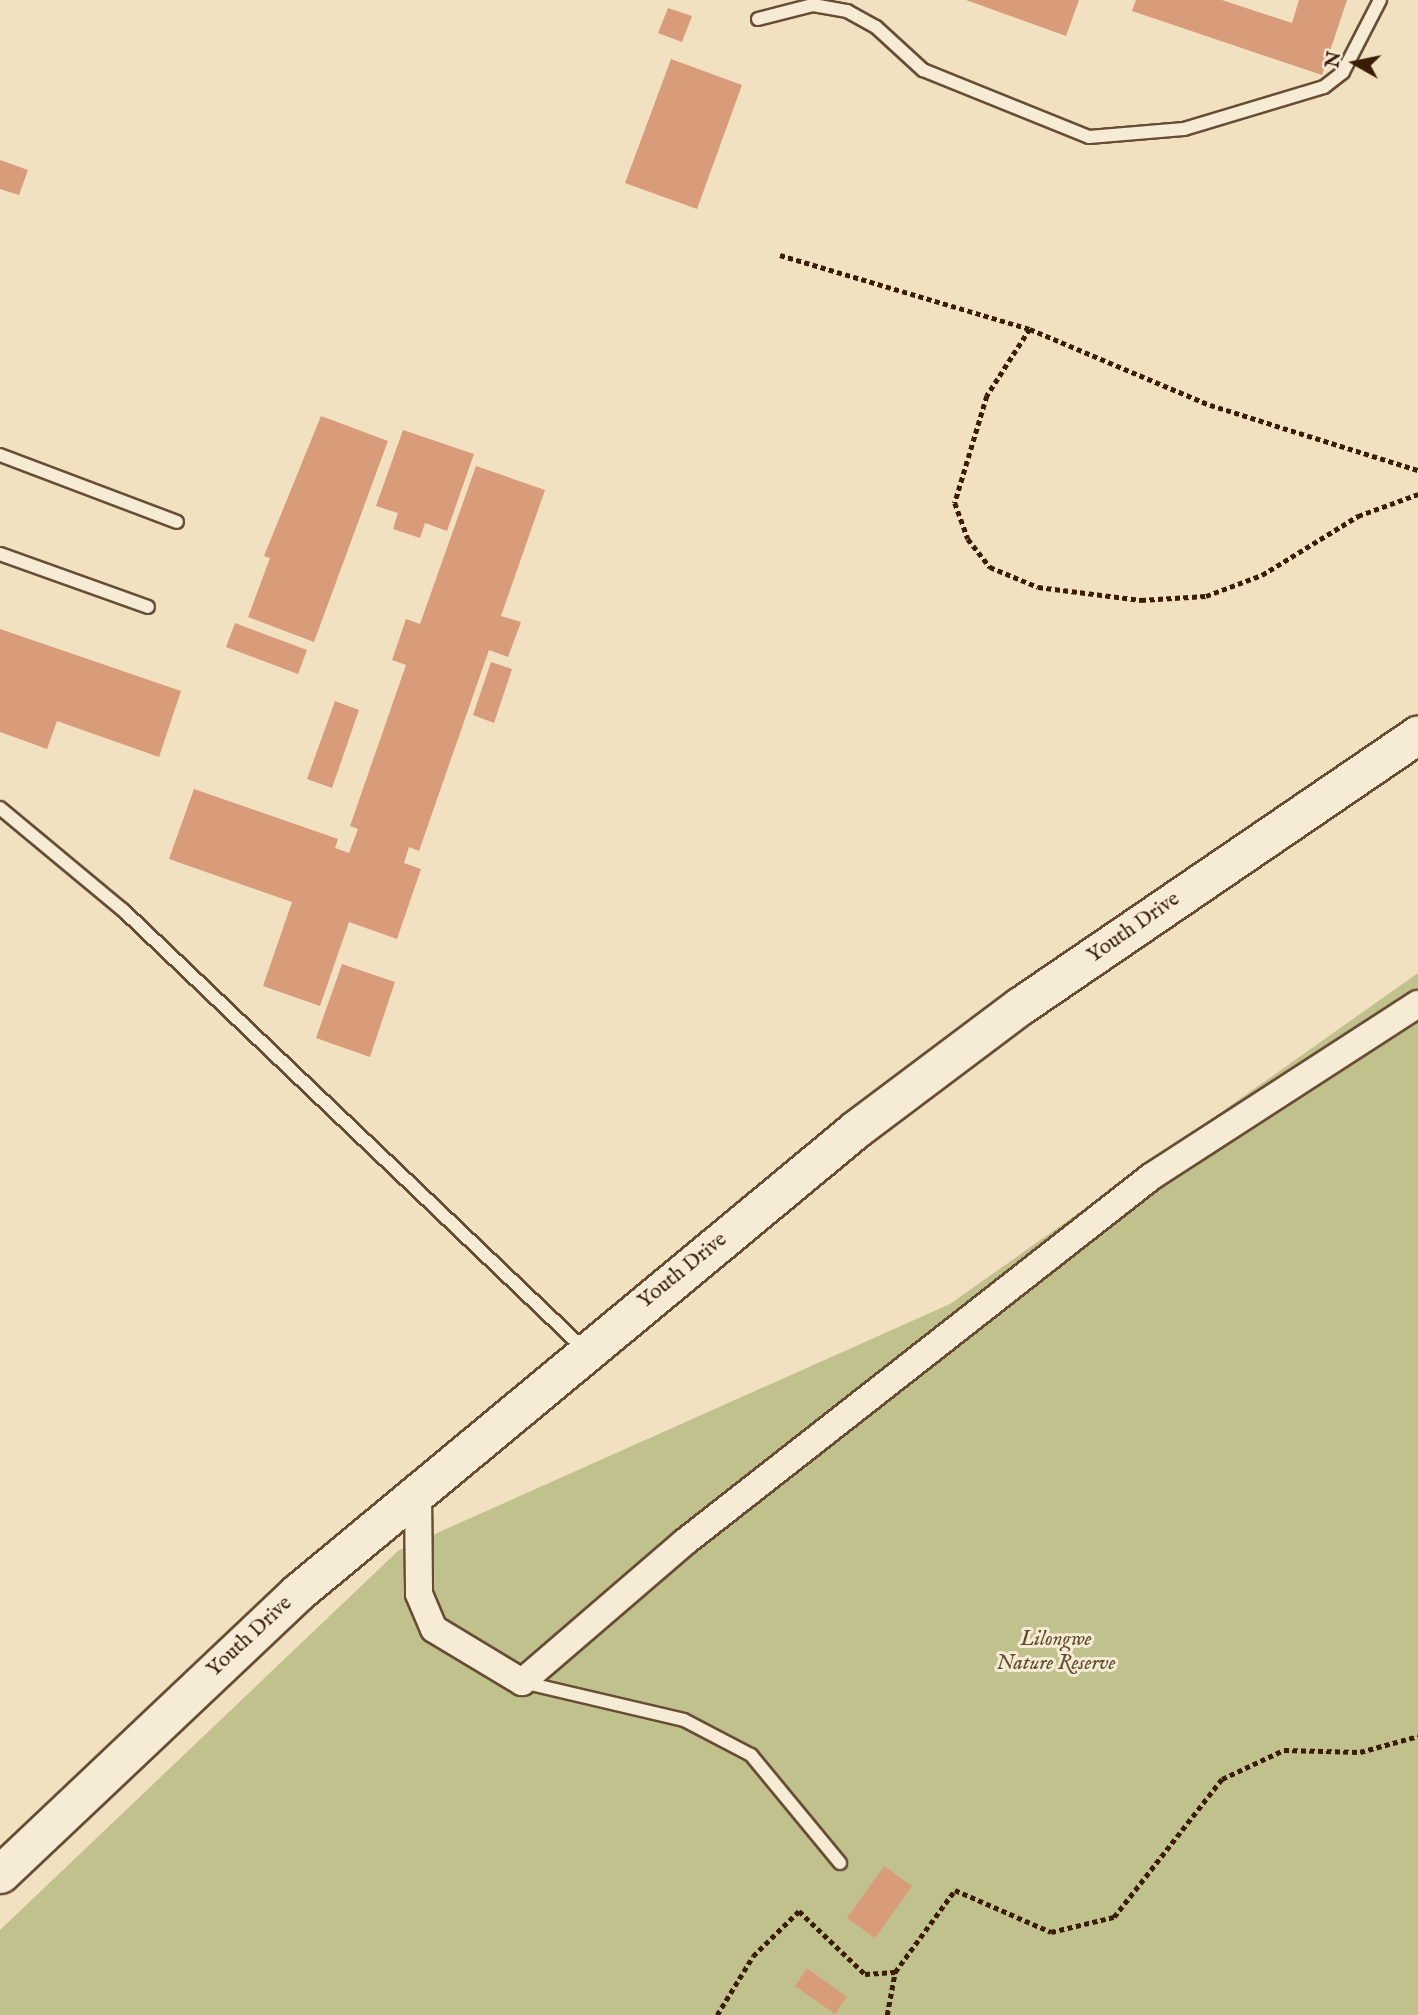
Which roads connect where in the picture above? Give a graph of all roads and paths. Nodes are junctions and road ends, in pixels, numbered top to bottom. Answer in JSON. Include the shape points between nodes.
{"nodes":[{"id":1,"x":1380,"y":0,"type":"edge"},
{"id":2,"x":758,"y":19,"type":"dead end"},
{"id":3,"x":780,"y":255,"type":"dead end"},
{"id":4,"x":1030,"y":328,"type":"junction"},
{"id":5,"x":0,"y":455,"type":"edge"},
{"id":6,"x":1418,"y":470,"type":"edge"},
{"id":7,"x":1418,"y":494,"type":"edge"},
{"id":8,"x":177,"y":522,"type":"dead end"},
{"id":9,"x":0,"y":554,"type":"edge"},
{"id":10,"x":148,"y":607,"type":"dead end"},
{"id":11,"x":1418,"y":734,"type":"edge"},
{"id":12,"x":0,"y":808,"type":"edge"},
{"id":13,"x":1418,"y":1004,"type":"edge"},
{"id":14,"x":586,"y":1351,"type":"junction"},
{"id":15,"x":418,"y":1494,"type":"junction"},
{"id":16,"x":522,"y":1682,"type":"junction"},
{"id":17,"x":1418,"y":1736,"type":"edge"},
{"id":18,"x":840,"y":1863,"type":"dead end"},
{"id":19,"x":0,"y":1874,"type":"edge"},
{"id":20,"x":895,"y":1972,"type":"junction"},
{"id":21,"x":717,"y":2015,"type":"edge"},
{"id":22,"x":887,"y":2015,"type":"edge"}],
"edges":[{"from":1,"to":2,"type":"lane","via":[[1343,72],[1324,87],[1184,129],[1089,136],[922,70],[876,27],[847,11],[813,5]]},
{"from":3,"to":4,"type":"path"},
{"from":4,"to":6,"type":"path","via":[[1210,405]]},
{"from":4,"to":7,"type":"path","via":[[988,396],[955,503],[968,539],[990,567],[1038,587],[1141,600],[1206,596],[1262,575],[1358,516]]},
{"from":5,"to":8,"type":"lane"},
{"from":9,"to":10,"type":"lane"},
{"from":11,"to":14,"type":"street","name":"Youth Drive","via":[[1020,1006],[856,1129]]},
{"from":12,"to":14,"type":"lane","via":[[123,910]]},
{"from":13,"to":16,"type":"street","via":[[1152,1176],[685,1541]]},
{"from":14,"to":15,"type":"street","name":"Youth Drive"},
{"from":15,"to":16,"type":"street","via":[[419,1594],[435,1629]]},
{"from":15,"to":19,"type":"street","name":"Youth Drive","via":[[297,1592]]},
{"from":16,"to":18,"type":"lane","via":[[684,1720],[751,1755]]},
{"from":17,"to":20,"type":"path","via":[[1360,1752],[1284,1750],[1222,1779],[1114,1917],[1051,1932],[955,1890]]},
{"from":20,"to":21,"type":"path","via":[[865,1974],[799,1911],[753,1956]]},
{"from":20,"to":22,"type":"path"}]}
